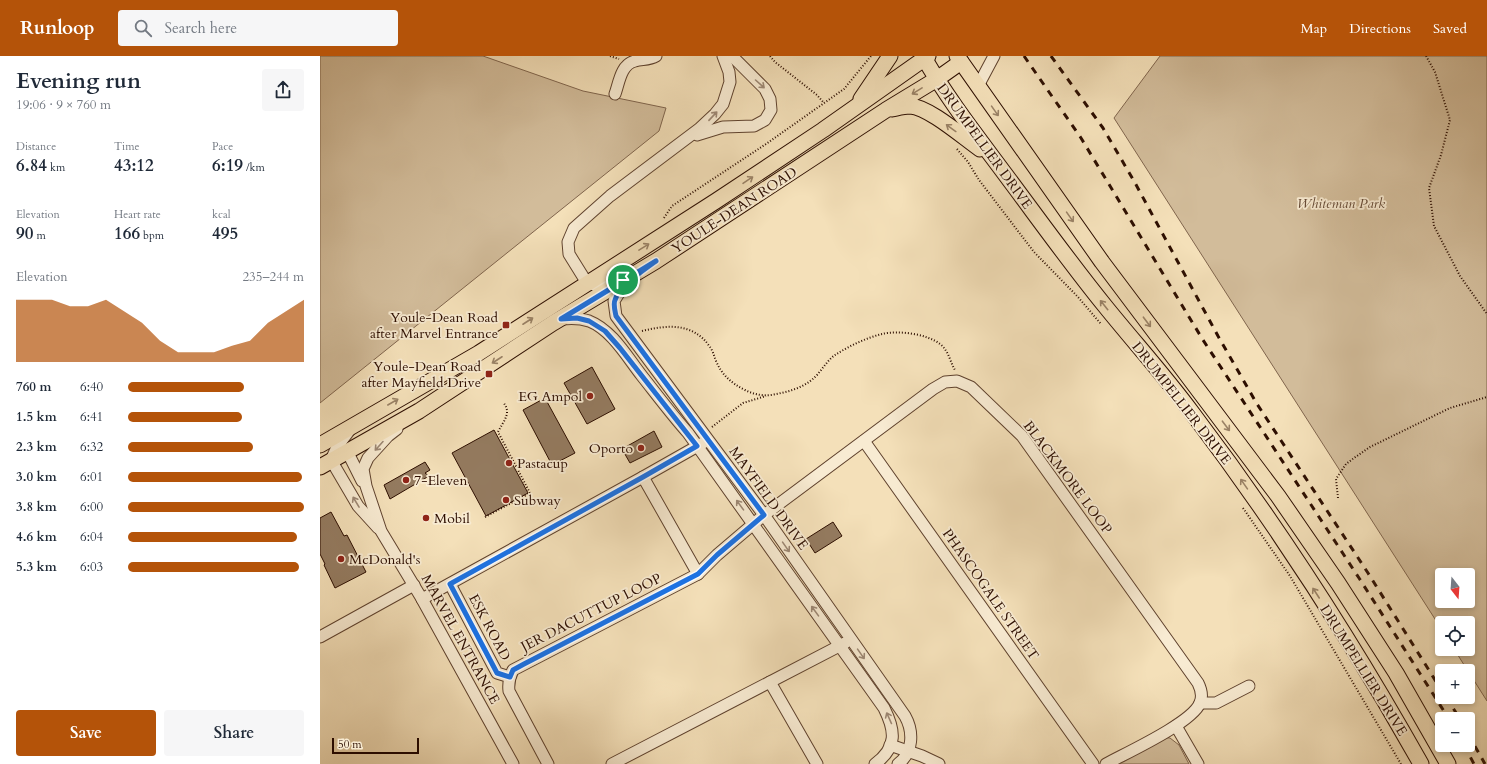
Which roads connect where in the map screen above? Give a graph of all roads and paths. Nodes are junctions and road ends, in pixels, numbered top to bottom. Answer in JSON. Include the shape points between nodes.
{"nodes":[{"id":1,"x":656,"y":56,"type":"edge"},
{"id":2,"x":723,"y":56,"type":"edge"},
{"id":3,"x":732,"y":56,"type":"edge"},
{"id":4,"x":770,"y":56,"type":"edge"},
{"id":5,"x":871,"y":56,"type":"edge"},
{"id":6,"x":890,"y":56,"type":"edge"},
{"id":7,"x":994,"y":56,"type":"edge"},
{"id":8,"x":1426,"y":56,"type":"edge"},
{"id":9,"x":925,"y":57,"type":"edge"},
{"id":10,"x":963,"y":58,"type":"edge"},
{"id":11,"x":937,"y":79,"type":"junction"},
{"id":12,"x":978,"y":86,"type":"junction"},
{"id":13,"x":615,"y":94,"type":"dead end"},
{"id":14,"x":824,"y":103,"type":"junction"},
{"id":15,"x":856,"y":107,"type":"junction"},
{"id":16,"x":886,"y":110,"type":"junction"},
{"id":17,"x":956,"y":148,"type":"dead end"},
{"id":18,"x":671,"y":149,"type":"junction"},
{"id":19,"x":994,"y":159,"type":"junction"},
{"id":20,"x":661,"y":236,"type":"junction"},
{"id":21,"x":656,"y":261,"type":"junction"},
{"id":22,"x":623,"y":280,"type":"junction"},
{"id":23,"x":587,"y":282,"type":"junction"},
{"id":24,"x":1487,"y":314,"type":"edge"},
{"id":25,"x":561,"y":319,"type":"junction"},
{"id":26,"x":1103,"y":326,"type":"dead end"},
{"id":27,"x":642,"y":331,"type":"dead end"},
{"id":28,"x":956,"y":372,"type":"dead end"},
{"id":29,"x":769,"y":395,"type":"junction"},
{"id":30,"x":1487,"y":397,"type":"edge"},
{"id":31,"x":503,"y":402,"type":"dead end"},
{"id":32,"x":419,"y":411,"type":"junction"},
{"id":33,"x":359,"y":422,"type":"junction"},
{"id":34,"x":712,"y":427,"type":"dead end"},
{"id":35,"x":709,"y":439,"type":"junction"},
{"id":36,"x":864,"y":440,"type":"junction"},
{"id":37,"x":320,"y":445,"type":"edge"},
{"id":38,"x":697,"y":446,"type":"junction"},
{"id":39,"x":320,"y":449,"type":"edge"},
{"id":40,"x":334,"y":456,"type":"edge"},
{"id":41,"x":643,"y":477,"type":"junction"},
{"id":42,"x":366,"y":486,"type":"junction"},
{"id":43,"x":1338,"y":498,"type":"dead end"},
{"id":44,"x":1242,"y":506,"type":"dead end"},
{"id":45,"x":764,"y":515,"type":"junction"},
{"id":46,"x":485,"y":517,"type":"dead end"},
{"id":47,"x":753,"y":524,"type":"junction"},
{"id":48,"x":381,"y":531,"type":"junction"},
{"id":49,"x":698,"y":574,"type":"junction"},
{"id":50,"x":450,"y":584,"type":"junction"},
{"id":51,"x":414,"y":585,"type":"junction"},
{"id":52,"x":422,"y":599,"type":"junction"},
{"id":53,"x":320,"y":637,"type":"edge"},
{"id":54,"x":851,"y":640,"type":"junction"},
{"id":55,"x":840,"y":645,"type":"junction"},
{"id":56,"x":510,"y":677,"type":"junction"},
{"id":57,"x":770,"y":682,"type":"junction"},
{"id":58,"x":1249,"y":686,"type":"dead end"},
{"id":59,"x":1200,"y":703,"type":"junction"},
{"id":60,"x":1176,"y":726,"type":"junction"},
{"id":61,"x":890,"y":745,"type":"junction"},
{"id":62,"x":908,"y":751,"type":"junction"},
{"id":63,"x":513,"y":764,"type":"edge"},
{"id":64,"x":548,"y":764,"type":"edge"},
{"id":65,"x":612,"y":764,"type":"edge"},
{"id":66,"x":817,"y":764,"type":"edge"},
{"id":67,"x":875,"y":764,"type":"edge"},
{"id":68,"x":898,"y":764,"type":"edge"},
{"id":69,"x":939,"y":764,"type":"edge"},
{"id":70,"x":1093,"y":764,"type":"edge"},
{"id":71,"x":1106,"y":764,"type":"edge"},
{"id":72,"x":1198,"y":764,"type":"edge"},
{"id":73,"x":1401,"y":764,"type":"edge"},
{"id":74,"x":1421,"y":764,"type":"edge"},
{"id":75,"x":1448,"y":764,"type":"edge"}],
"edges":[{"from":1,"to":13,"type":"street","via":[[628,63]]},
{"from":18,"to":2,"type":"street","one_way":true,"via":[[708,122],[723,104],[730,82],[730,72]]},
{"from":3,"to":18,"type":"street","one_way":true,"via":[[765,89],[770,99],[771,110],[765,120],[754,126],[723,126],[708,130]]},
{"from":4,"to":14,"type":"path"},
{"from":5,"to":14,"type":"path","via":[[844,89]]},
{"from":6,"to":15,"type":"main road"},
{"from":7,"to":12,"type":"street"},
{"from":8,"to":24,"type":"path","via":[[1435,72],[1450,120],[1429,188],[1434,226],[1460,276]]},
{"from":9,"to":11,"type":"main road","name":"DRUMPELLIER DRIVE"},
{"from":9,"to":15,"type":"main road","name":"YOULE-DEAN ROAD"},
{"from":10,"to":11,"type":"main road","name":"YOULE-DEAN ROAD"},
{"from":10,"to":12,"type":"main road","name":"DRUMPELLIER DRIVE"},
{"from":11,"to":16,"type":"main road","name":"YOULE-DEAN ROAD","one_way":true},
{"from":11,"to":19,"type":"main road","name":"DRUMPELLIER DRIVE"},
{"from":12,"to":75,"type":"main road","name":"DRUMPELLIER DRIVE","one_way":true,"via":[[1102,262],[1278,496],[1396,673]]},
{"from":14,"to":20,"type":"path","via":[[672,206],[663,220]]},
{"from":20,"to":15,"type":"main road","name":"YOULE-DEAN ROAD","one_way":true},
{"from":19,"to":16,"type":"main road","one_way":true,"via":[[922,109],[910,106]]},
{"from":16,"to":21,"type":"main road","name":"YOULE-DEAN ROAD"},
{"from":17,"to":26,"type":"path","via":[[1034,252]]},
{"from":18,"to":23,"type":"street","via":[[610,196],[574,228],[568,242],[569,254]]},
{"from":74,"to":19,"type":"main road","name":"DRUMPELLIER DRIVE","one_way":true,"via":[[1368,672],[1273,525],[1193,413],[1087,283]]},
{"from":23,"to":20,"type":"main road","name":"YOULE-DEAN ROAD","one_way":true},
{"from":21,"to":22,"type":"main road","name":"YOULE-DEAN ROAD"},
{"from":21,"to":35,"type":"street","name":"MAYFIELD DRIVE","via":[[619,293],[614,301],[616,316]]},
{"from":22,"to":23,"type":"street","via":[[600,286]]},
{"from":22,"to":25,"type":"main road","name":"YOULE-DEAN ROAD"},
{"from":33,"to":23,"type":"main road","name":"YOULE-DEAN ROAD","one_way":true,"via":[[479,353]]},
{"from":25,"to":32,"type":"main road","name":"YOULE-DEAN ROAD","one_way":true},
{"from":25,"to":38,"type":"street","name":"MAYFIELD DRIVE","via":[[577,318],[589,321],[605,331]]},
{"from":27,"to":29,"type":"path","via":[[674,326],[688,329],[700,336],[710,348],[724,375],[734,385],[759,396]]},
{"from":28,"to":29,"type":"path","via":[[944,349],[931,338],[883,333],[834,356],[805,385],[795,390]]},
{"from":29,"to":34,"type":"path","via":[[742,403]]},
{"from":30,"to":43,"type":"path","via":[[1450,408],[1370,447],[1346,464],[1336,478]]},
{"from":31,"to":46,"type":"path","via":[[508,412],[498,432],[530,493]]},
{"from":32,"to":40,"type":"main road","name":"YOULE-DEAN ROAD"},
{"from":32,"to":42,"type":"street","name":"MARVEL ENTRANCE","one_way":true,"via":[[388,436],[368,458],[363,469]]},
{"from":33,"to":37,"type":"main road","name":"YOULE-DEAN ROAD"},
{"from":33,"to":40,"type":"street","via":[[346,435]]},
{"from":35,"to":38,"type":"street"},
{"from":35,"to":45,"type":"street","name":"MAYFIELD DRIVE"},
{"from":36,"to":45,"type":"street","name":"BLACKMORE LOOP"},
{"from":36,"to":59,"type":"street","name":"BLACKMORE LOOP","via":[[945,382],[957,381],[971,386],[1022,436],[1198,682],[1202,692]]},
{"from":36,"to":70,"type":"street","name":"PHASCOGALE STREET"},
{"from":38,"to":41,"type":"street"},
{"from":47,"to":38,"type":"street","name":"MAYFIELD DRIVE","one_way":true},
{"from":39,"to":40,"type":"street","via":[[326,447]]},
{"from":40,"to":42,"type":"street","name":"MARVEL ENTRANCE"},
{"from":48,"to":40,"type":"street","name":"MARVEL ENTRANCE","one_way":true,"via":[[358,506]]},
{"from":41,"to":49,"type":"street"},
{"from":41,"to":50,"type":"street"},
{"from":42,"to":48,"type":"street","name":"MARVEL ENTRANCE"},
{"from":44,"to":73,"type":"path","via":[[1290,576]]},
{"from":45,"to":47,"type":"street","name":"JER DACUTTUP LOOP"},
{"from":45,"to":54,"type":"street","name":"MAYFIELD DRIVE","one_way":true},
{"from":47,"to":49,"type":"street","name":"JER DACUTTUP LOOP"},
{"from":55,"to":47,"type":"street","name":"MAYFIELD DRIVE","one_way":true},
{"from":48,"to":51,"type":"street","name":"MARVEL ENTRANCE"},
{"from":49,"to":56,"type":"street","name":"JER DACUTTUP LOOP","via":[[513,670]]},
{"from":50,"to":52,"type":"street"},
{"from":50,"to":56,"type":"street","name":"ESK ROAD","via":[[497,673]]},
{"from":51,"to":52,"type":"street","name":"MARVEL ENTRANCE"},
{"from":51,"to":53,"type":"street"},
{"from":52,"to":63,"type":"street","name":"MARVEL ENTRANCE"},
{"from":54,"to":55,"type":"street"},
{"from":54,"to":62,"type":"street","name":"MAYFIELD DRIVE","one_way":true,"via":[[908,720],[911,738]]},
{"from":55,"to":57,"type":"street"},
{"from":61,"to":55,"type":"street","name":"MAYFIELD DRIVE","one_way":true,"via":[[893,735],[892,724],[884,708]]},
{"from":56,"to":64,"type":"street","via":[[509,691]]},
{"from":57,"to":65,"type":"street"},
{"from":57,"to":66,"type":"street"},
{"from":58,"to":59,"type":"street","via":[[1216,703]]},
{"from":59,"to":60,"type":"street","via":[[1194,713]]},
{"from":60,"to":71,"type":"street"},
{"from":60,"to":72,"type":"street"},
{"from":61,"to":62,"type":"street"},
{"from":61,"to":67,"type":"street","name":"MAYFIELD DRIVE","via":[[884,756]]},
{"from":62,"to":68,"type":"street","via":[[906,757]]},
{"from":62,"to":69,"type":"street"}]}
